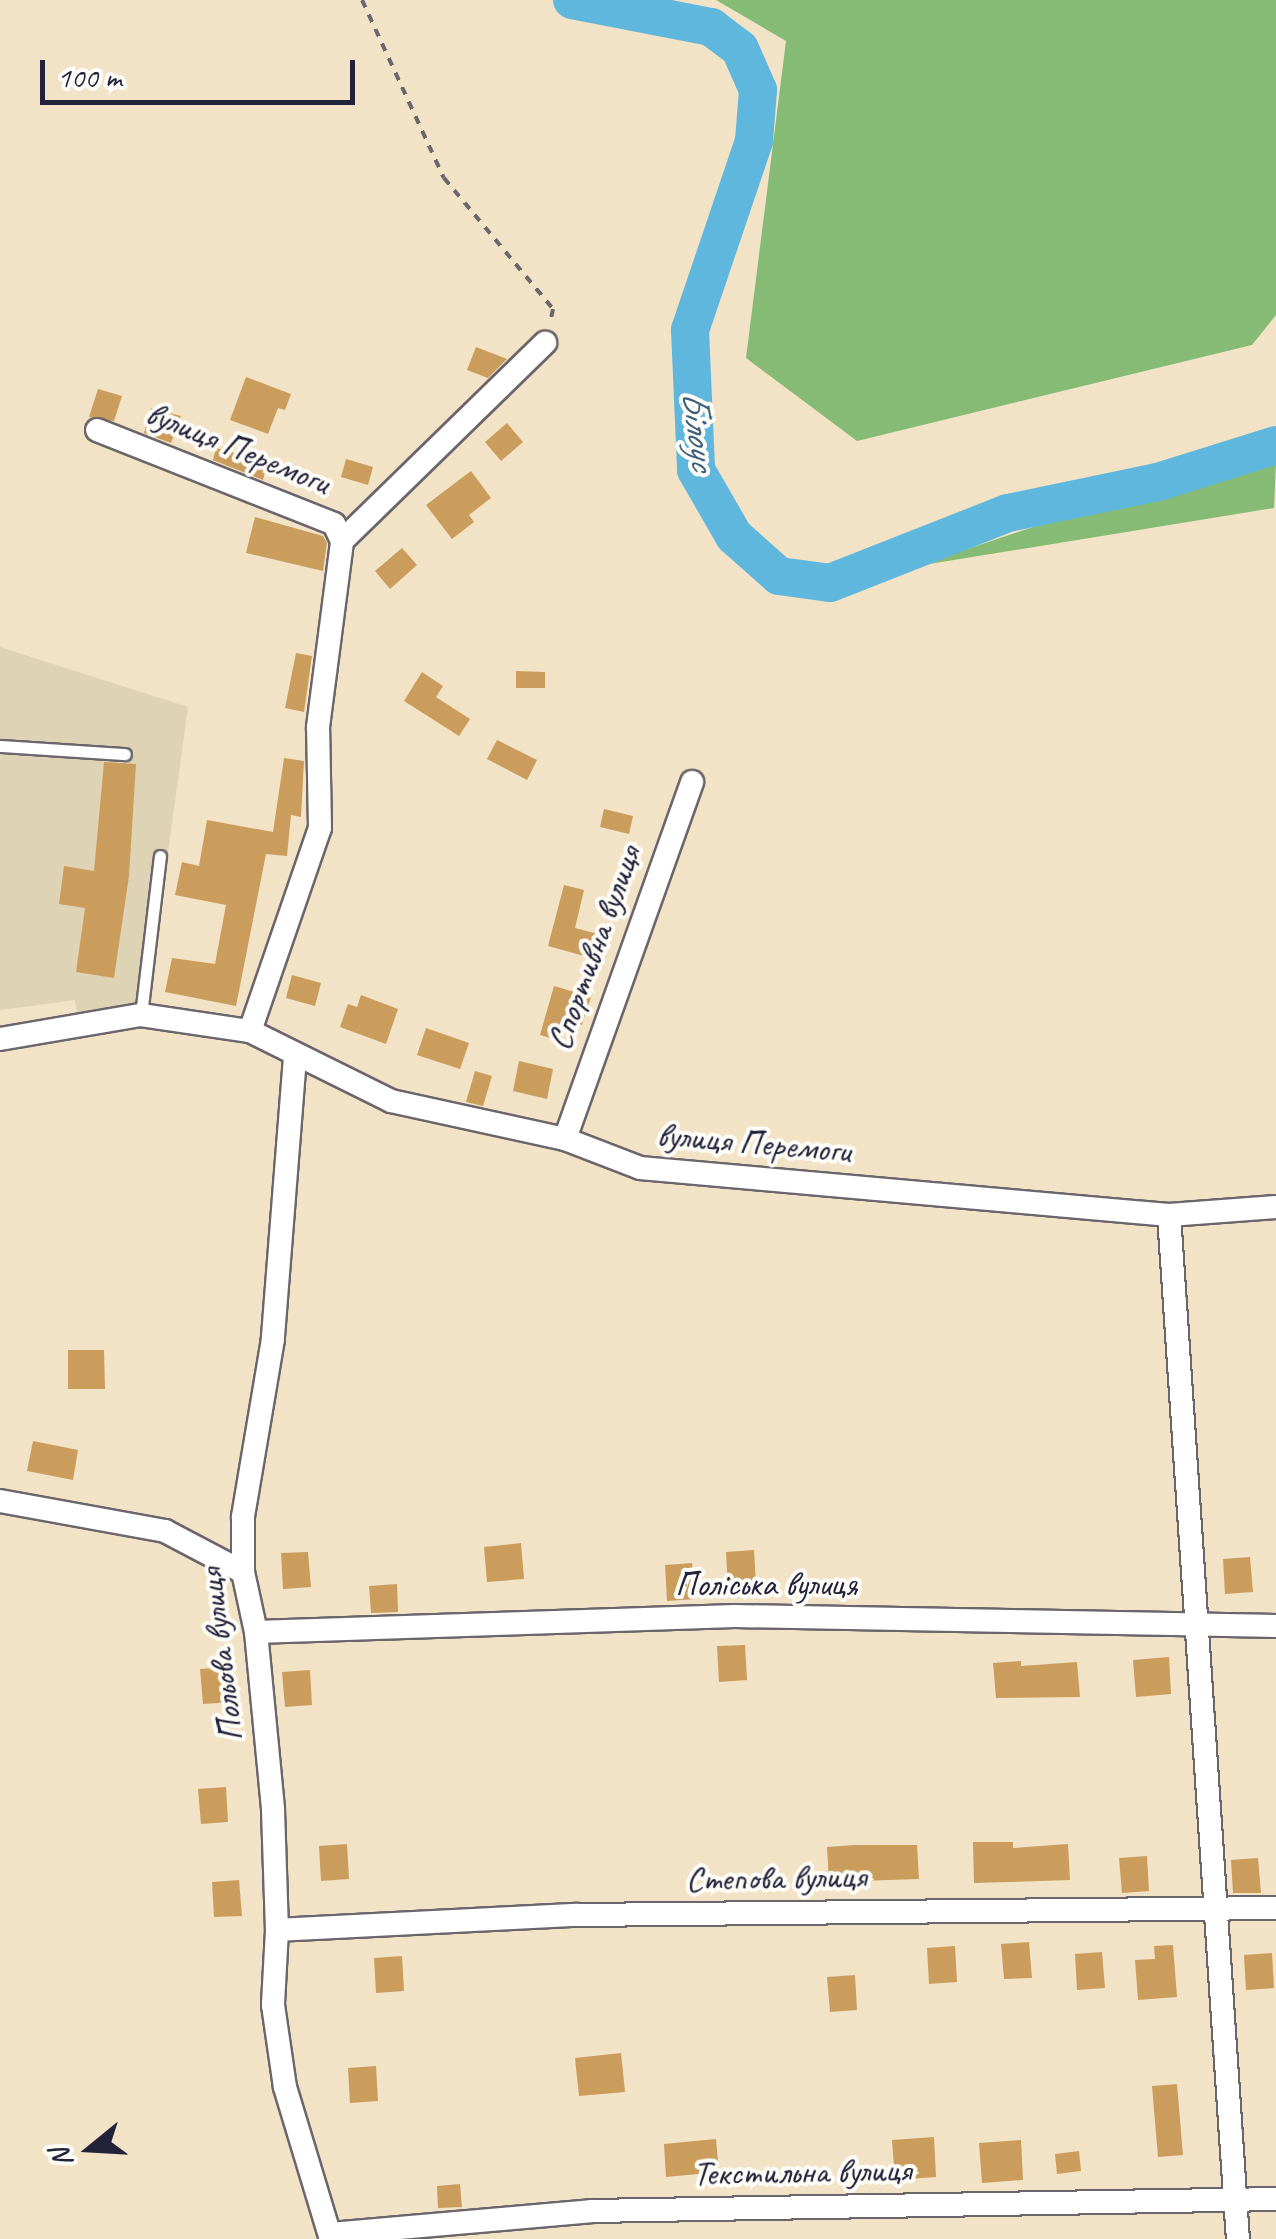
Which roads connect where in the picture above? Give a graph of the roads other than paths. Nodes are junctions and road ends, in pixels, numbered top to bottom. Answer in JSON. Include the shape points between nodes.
{"nodes":[{"id":1,"x":546,"y":343,"type":"road end"},
{"id":2,"x":97,"y":430,"type":"dead end"},
{"id":3,"x":342,"y":541,"type":"junction"},
{"id":4,"x":0,"y":746,"type":"edge"},
{"id":5,"x":125,"y":754,"type":"dead end"},
{"id":6,"x":692,"y":782,"type":"dead end"},
{"id":7,"x":160,"y":856,"type":"dead end"},
{"id":8,"x":142,"y":1015,"type":"junction"},
{"id":9,"x":250,"y":1030,"type":"junction"},
{"id":10,"x":0,"y":1039,"type":"edge"},
{"id":11,"x":295,"y":1057,"type":"junction"},
{"id":12,"x":564,"y":1139,"type":"junction"},
{"id":13,"x":1276,"y":1207,"type":"edge"},
{"id":14,"x":1169,"y":1216,"type":"junction"},
{"id":15,"x":0,"y":1500,"type":"edge"},
{"id":16,"x":243,"y":1572,"type":"junction"},
{"id":17,"x":1198,"y":1626,"type":"junction"},
{"id":18,"x":1276,"y":1626,"type":"edge"},
{"id":19,"x":256,"y":1632,"type":"junction"},
{"id":20,"x":1216,"y":1908,"type":"junction"},
{"id":21,"x":1276,"y":1908,"type":"edge"},
{"id":22,"x":276,"y":1930,"type":"junction"},
{"id":23,"x":1236,"y":2199,"type":"junction"},
{"id":24,"x":1276,"y":2199,"type":"edge"},
{"id":25,"x":330,"y":2236,"type":"edge"},
{"id":26,"x":1238,"y":2239,"type":"edge"}],
"edges":[{"from":1,"to":3,"type":"street","name":"вулиця Перемоги"},
{"from":2,"to":3,"type":"street","name":"вулиця Перемоги","via":[[334,524]]},
{"from":3,"to":9,"type":"street","name":"вулиця Перемоги","via":[[318,727],[320,828]]},
{"from":4,"to":5,"type":"lane"},
{"from":6,"to":12,"type":"street","name":"Спортивна вулиця"},
{"from":7,"to":8,"type":"lane"},
{"from":8,"to":9,"type":"street","name":"вулиця Перемоги"},
{"from":8,"to":10,"type":"street","name":"вулиця Перемоги"},
{"from":9,"to":11,"type":"street","name":"вулиця Перемоги"},
{"from":11,"to":12,"type":"street","name":"вулиця Перемоги","via":[[392,1102]]},
{"from":11,"to":16,"type":"street","name":"Польова вулиця","via":[[274,1338],[243,1517]]},
{"from":12,"to":14,"type":"street","name":"вулиця Перемоги","via":[[640,1168]]},
{"from":13,"to":14,"type":"street","name":"вулиця Перемоги"},
{"from":14,"to":17,"type":"street"},
{"from":15,"to":16,"type":"street","via":[[165,1531]]},
{"from":16,"to":19,"type":"street","name":"Польова вулиця"},
{"from":17,"to":18,"type":"street","name":"Поліська вулиця"},
{"from":17,"to":19,"type":"street","name":"Поліська вулиця","via":[[735,1616]]},
{"from":17,"to":20,"type":"street"},
{"from":19,"to":22,"type":"street","name":"Польова вулиця","via":[[273,1810]]},
{"from":20,"to":21,"type":"street","name":"Степова вулиця"},
{"from":20,"to":22,"type":"street","name":"Степова вулиця","via":[[576,1915]]},
{"from":20,"to":23,"type":"street"},
{"from":22,"to":25,"type":"street","name":"Польова вулиця","via":[[273,2004],[284,2086]]},
{"from":23,"to":24,"type":"street","name":"Текстильна вулиця"},
{"from":23,"to":25,"type":"street","name":"Текстильна вулиця","via":[[591,2211]]},
{"from":23,"to":26,"type":"street"}]}
